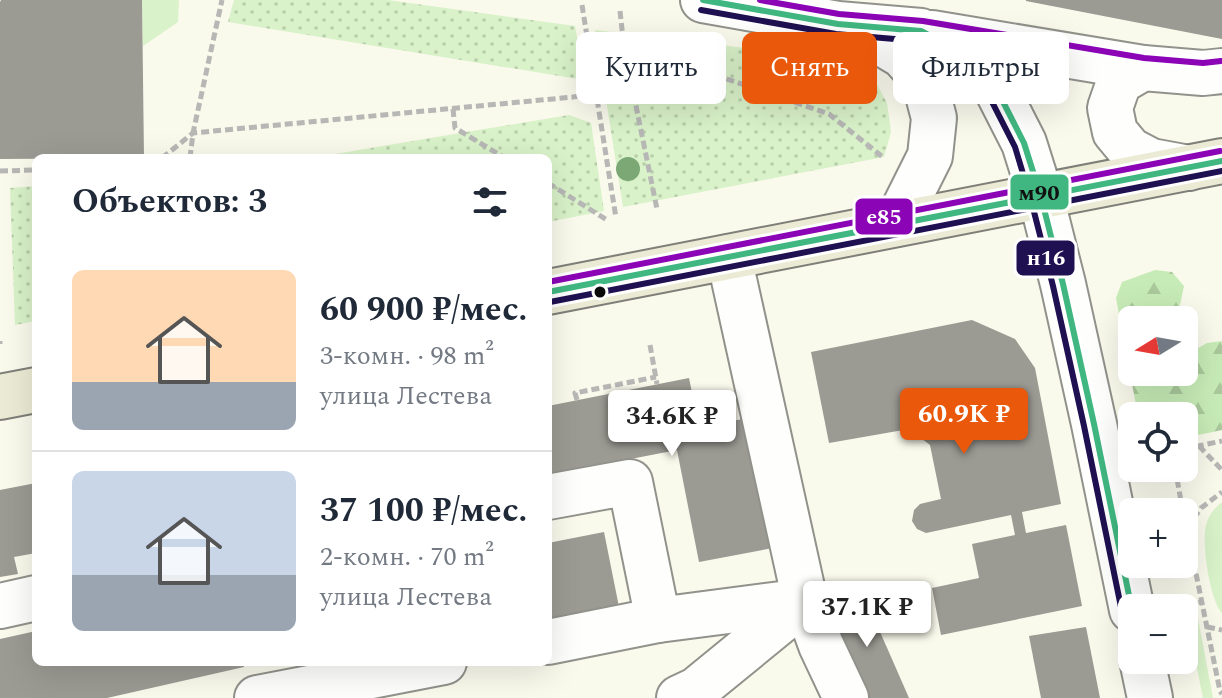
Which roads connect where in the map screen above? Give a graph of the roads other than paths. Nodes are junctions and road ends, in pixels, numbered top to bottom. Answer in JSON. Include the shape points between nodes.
{"nodes":[{"id":1,"x":703,"y":0,"type":"edge"},
{"id":2,"x":838,"y":24,"type":"junction"},
{"id":3,"x":921,"y":31,"type":"junction"},
{"id":4,"x":1143,"y":68,"type":"junction"},
{"id":5,"x":1222,"y":71,"type":"edge"},
{"id":6,"x":1205,"y":164,"type":"edge"},
{"id":7,"x":1041,"y":197,"type":"junction"},
{"id":8,"x":896,"y":224,"type":"junction"},
{"id":9,"x":729,"y":257,"type":"junction"},
{"id":10,"x":552,"y":291,"type":"edge"},
{"id":11,"x":32,"y":391,"type":"edge"},
{"id":12,"x":0,"y":397,"type":"edge"},
{"id":13,"x":552,"y":496,"type":"edge"},
{"id":14,"x":1129,"y":594,"type":"edge"},
{"id":15,"x":32,"y":599,"type":"edge"},
{"id":16,"x":805,"y":601,"type":"junction"},
{"id":17,"x":0,"y":606,"type":"edge"},
{"id":18,"x":658,"y":620,"type":"junction"},
{"id":19,"x":552,"y":641,"type":"edge"},
{"id":20,"x":416,"y":666,"type":"edge"},
{"id":21,"x":1145,"y":674,"type":"edge"},
{"id":22,"x":299,"y":683,"type":"edge"},
{"id":23,"x":692,"y":695,"type":"edge"},
{"id":24,"x":257,"y":698,"type":"edge"},
{"id":25,"x":846,"y":698,"type":"edge"},
{"id":26,"x":1150,"y":698,"type":"edge"}],
"edges":[{"from":1,"to":2,"type":"street"},
{"from":2,"to":3,"type":"street"},
{"from":2,"to":8,"type":"street","via":[[903,56],[924,80],[934,118],[930,156]]},
{"from":3,"to":4,"type":"street"},
{"from":3,"to":7,"type":"street","via":[[956,50],[997,90],[1024,143]]},
{"from":4,"to":5,"type":"street"},
{"from":4,"to":6,"type":"street","via":[[1119,82],[1110,108],[1115,132],[1130,150],[1151,161]]},
{"from":6,"to":7,"type":"main road"},
{"from":7,"to":8,"type":"main road"},
{"from":7,"to":14,"type":"street"},
{"from":8,"to":9,"type":"main road"},
{"from":9,"to":10,"type":"main road"},
{"from":9,"to":16,"type":"street"},
{"from":11,"to":12,"type":"main road"},
{"from":13,"to":18,"type":"street","via":[[630,482]]},
{"from":15,"to":17,"type":"street"},
{"from":16,"to":18,"type":"street"},
{"from":16,"to":23,"type":"street"},
{"from":16,"to":25,"type":"street"},
{"from":18,"to":19,"type":"street"},
{"from":20,"to":22,"type":"street"},
{"from":21,"to":26,"type":"street"},
{"from":22,"to":24,"type":"street"}]}
